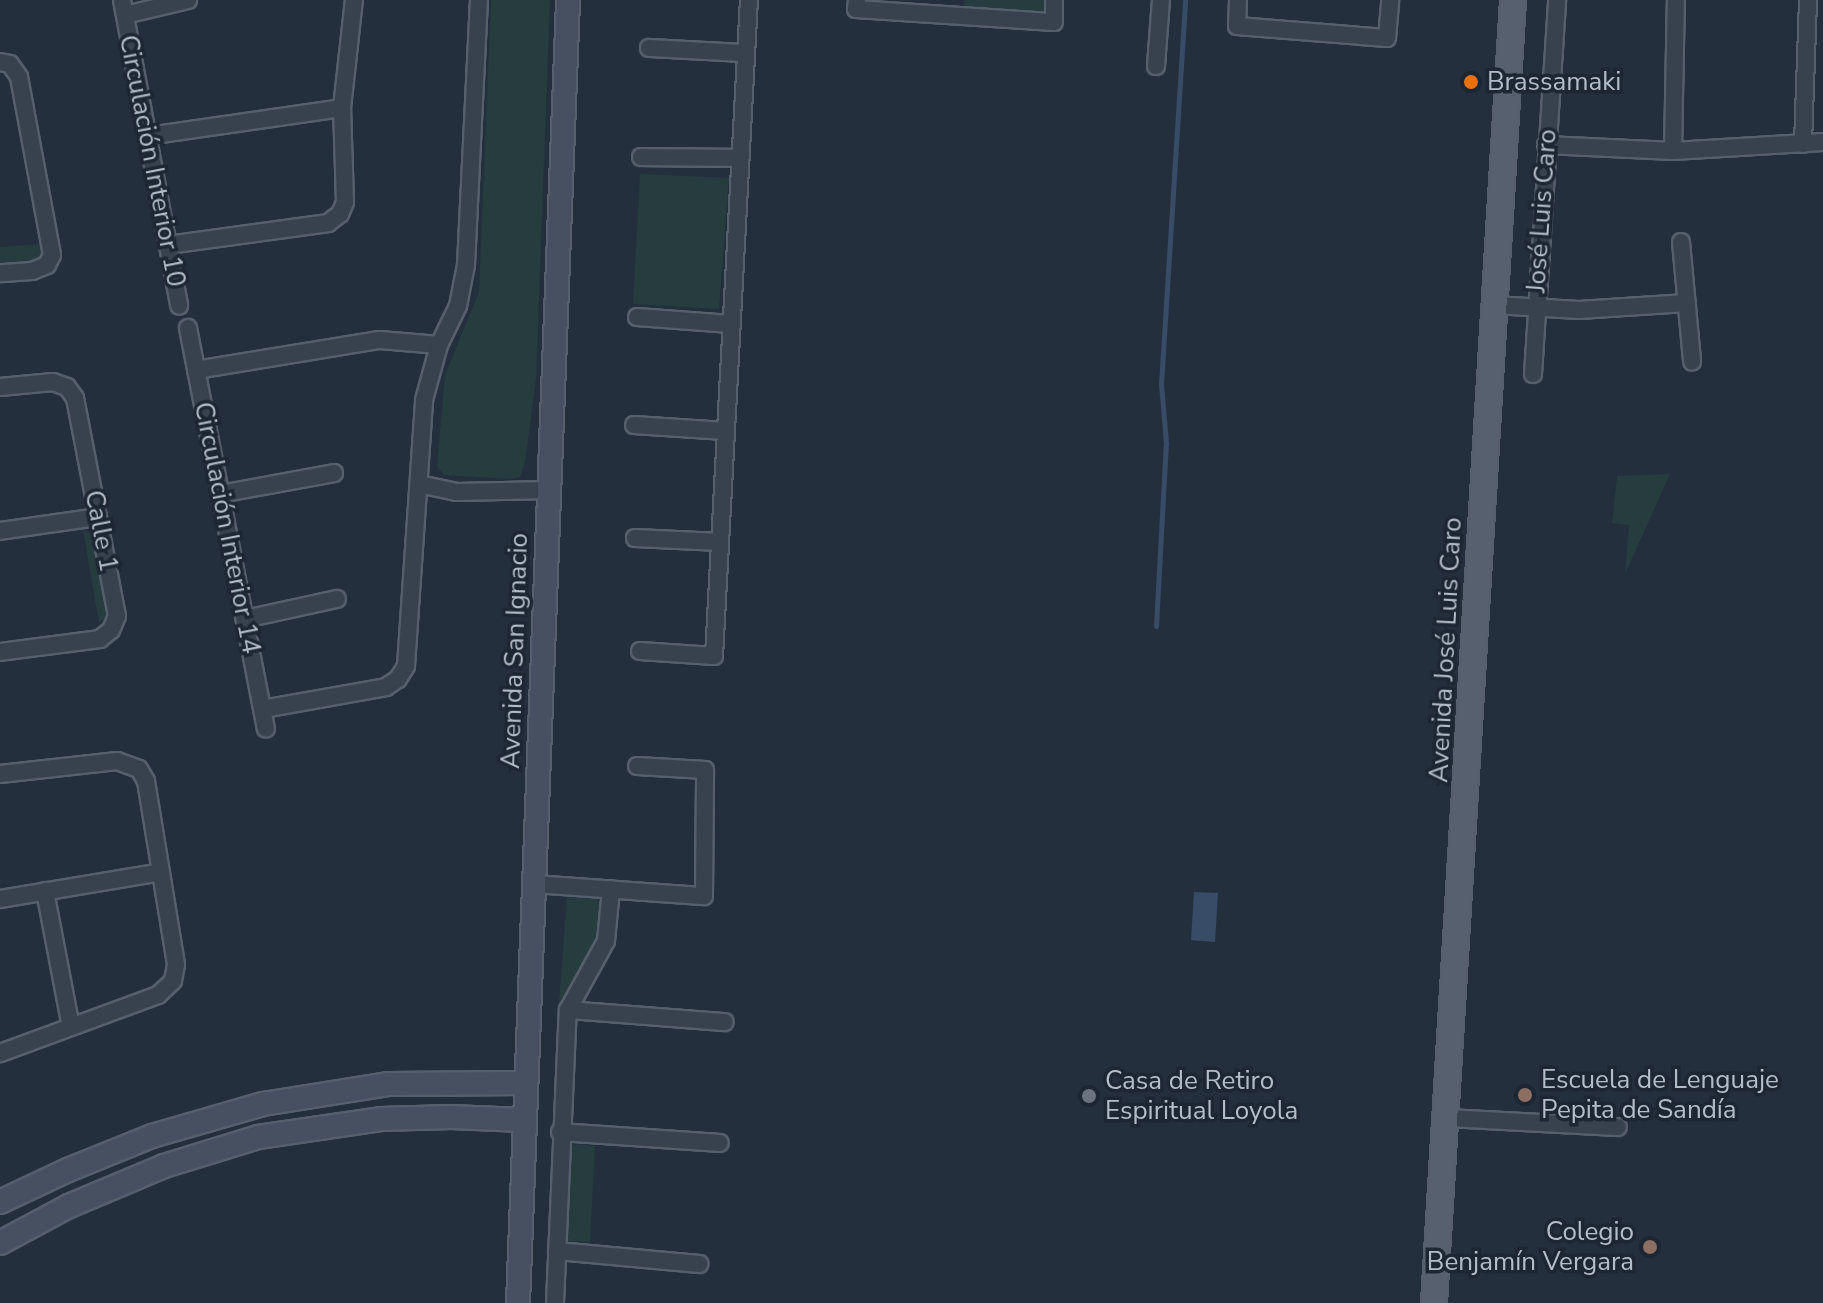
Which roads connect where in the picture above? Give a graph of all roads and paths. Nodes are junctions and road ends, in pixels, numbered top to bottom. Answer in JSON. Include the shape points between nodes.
{"nodes":[{"id":1,"x":188,"y":0,"type":"edge"},
{"id":2,"x":354,"y":0,"type":"edge"},
{"id":3,"x":479,"y":0,"type":"edge"},
{"id":4,"x":568,"y":0,"type":"edge"},
{"id":5,"x":749,"y":0,"type":"edge"},
{"id":6,"x":1054,"y":0,"type":"edge"},
{"id":7,"x":1161,"y":0,"type":"edge"},
{"id":8,"x":1238,"y":0,"type":"edge"},
{"id":9,"x":1390,"y":0,"type":"edge"},
{"id":10,"x":1513,"y":0,"type":"edge"},
{"id":11,"x":1557,"y":0,"type":"edge"},
{"id":12,"x":1676,"y":0,"type":"edge"},
{"id":13,"x":1808,"y":0,"type":"edge"},
{"id":14,"x":856,"y":5,"type":"edge"},
{"id":15,"x":124,"y":8,"type":"edge"},
{"id":16,"x":960,"y":8,"type":"edge"},
{"id":17,"x":649,"y":48,"type":"dead end"},
{"id":18,"x":744,"y":53,"type":"junction"},
{"id":19,"x":0,"y":62,"type":"edge"},
{"id":20,"x":1156,"y":66,"type":"dead end"},
{"id":21,"x":342,"y":108,"type":"junction"},
{"id":22,"x":148,"y":136,"type":"junction"},
{"id":23,"x":1823,"y":142,"type":"edge"},
{"id":24,"x":1803,"y":144,"type":"junction"},
{"id":25,"x":1546,"y":145,"type":"junction"},
{"id":26,"x":1673,"y":151,"type":"junction"},
{"id":27,"x":641,"y":157,"type":"dead end"},
{"id":28,"x":739,"y":158,"type":"junction"},
{"id":29,"x":1681,"y":242,"type":"dead end"},
{"id":30,"x":168,"y":245,"type":"junction"},
{"id":31,"x":0,"y":273,"type":"edge"},
{"id":32,"x":1687,"y":303,"type":"junction"},
{"id":33,"x":1494,"y":305,"type":"junction"},
{"id":34,"x":179,"y":306,"type":"dead end"},
{"id":35,"x":1536,"y":307,"type":"junction"},
{"id":36,"x":637,"y":317,"type":"dead end"},
{"id":37,"x":731,"y":324,"type":"junction"},
{"id":38,"x":188,"y":328,"type":"dead end"},
{"id":39,"x":439,"y":345,"type":"junction"},
{"id":40,"x":1692,"y":361,"type":"dead end"},
{"id":41,"x":196,"y":370,"type":"junction"},
{"id":42,"x":1533,"y":374,"type":"dead end"},
{"id":43,"x":0,"y":387,"type":"edge"},
{"id":44,"x":634,"y":425,"type":"dead end"},
{"id":45,"x":725,"y":431,"type":"junction"},
{"id":46,"x":334,"y":473,"type":"dead end"},
{"id":47,"x":419,"y":484,"type":"junction"},
{"id":48,"x":548,"y":490,"type":"junction"},
{"id":49,"x":220,"y":494,"type":"junction"},
{"id":50,"x":98,"y":517,"type":"junction"},
{"id":51,"x":0,"y":531,"type":"edge"},
{"id":52,"x":635,"y":538,"type":"dead end"},
{"id":53,"x":720,"y":542,"type":"junction"},
{"id":54,"x":337,"y":599,"type":"dead end"},
{"id":55,"x":245,"y":619,"type":"junction"},
{"id":56,"x":640,"y":651,"type":"dead end"},
{"id":57,"x":0,"y":652,"type":"edge"},
{"id":58,"x":263,"y":709,"type":"junction"},
{"id":59,"x":266,"y":728,"type":"dead end"},
{"id":60,"x":637,"y":766,"type":"dead end"},
{"id":61,"x":0,"y":774,"type":"edge"},
{"id":62,"x":161,"y":872,"type":"junction"},
{"id":63,"x":535,"y":884,"type":"junction"},
{"id":64,"x":611,"y":889,"type":"junction"},
{"id":65,"x":45,"y":891,"type":"junction"},
{"id":66,"x":0,"y":899,"type":"edge"},
{"id":67,"x":568,"y":1010,"type":"junction"},
{"id":68,"x":725,"y":1022,"type":"dead end"},
{"id":69,"x":71,"y":1027,"type":"junction"},
{"id":70,"x":0,"y":1053,"type":"edge"},
{"id":71,"x":525,"y":1083,"type":"junction"},
{"id":72,"x":294,"y":1097,"type":"junction"},
{"id":73,"x":1446,"y":1118,"type":"junction"},
{"id":74,"x":522,"y":1120,"type":"junction"},
{"id":75,"x":1618,"y":1127,"type":"dead end"},
{"id":76,"x":299,"y":1129,"type":"junction"},
{"id":77,"x":560,"y":1132,"type":"junction"},
{"id":78,"x":152,"y":1136,"type":"junction"},
{"id":79,"x":720,"y":1143,"type":"dead end"},
{"id":80,"x":164,"y":1166,"type":"junction"},
{"id":81,"x":0,"y":1202,"type":"edge"},
{"id":82,"x":0,"y":1243,"type":"edge"},
{"id":83,"x":557,"y":1251,"type":"junction"},
{"id":84,"x":699,"y":1264,"type":"dead end"},
{"id":85,"x":518,"y":1303,"type":"edge"},
{"id":86,"x":555,"y":1303,"type":"edge"},
{"id":87,"x":1434,"y":1303,"type":"edge"}],
"edges":[{"from":1,"to":15,"type":"street"},
{"from":2,"to":21,"type":"street"},
{"from":3,"to":39,"type":"street","via":[[466,265],[458,306]]},
{"from":4,"to":48,"type":"main road","name":"Avenida San Ignacio"},
{"from":5,"to":18,"type":"street"},
{"from":6,"to":16,"type":"street","via":[[1054,22]]},
{"from":7,"to":20,"type":"street"},
{"from":8,"to":9,"type":"street","via":[[1237,26],[1387,38]]},
{"from":10,"to":33,"type":"main road","name":"Avenida José Luis Caro"},
{"from":11,"to":25,"type":"street","name":"José Luis Caro"},
{"from":12,"to":26,"type":"street"},
{"from":13,"to":24,"type":"street"},
{"from":14,"to":16,"type":"street"},
{"from":15,"to":22,"type":"street","name":"Circulación Interior 10"},
{"from":17,"to":18,"type":"street"},
{"from":18,"to":28,"type":"street"},
{"from":19,"to":31,"type":"street","via":[[10,64],[19,77],[52,255],[47,265],[32,271]]},
{"from":21,"to":22,"type":"street"},
{"from":21,"to":30,"type":"street","via":[[343,210],[328,223]]},
{"from":22,"to":30,"type":"street","name":"Circulación Interior 10"},
{"from":23,"to":24,"type":"street"},
{"from":24,"to":26,"type":"street"},
{"from":25,"to":26,"type":"street"},
{"from":25,"to":35,"type":"street","name":"José Luis Caro"},
{"from":27,"to":28,"type":"street"},
{"from":28,"to":37,"type":"street"},
{"from":29,"to":32,"type":"street"},
{"from":30,"to":34,"type":"street","name":"Circulación Interior 10"},
{"from":32,"to":35,"type":"street","via":[[1579,310]]},
{"from":32,"to":40,"type":"street"},
{"from":33,"to":35,"type":"street"},
{"from":33,"to":73,"type":"main road","name":"Avenida José Luis Caro"},
{"from":35,"to":42,"type":"street","name":"José Luis Caro"},
{"from":36,"to":37,"type":"street"},
{"from":37,"to":45,"type":"street"},
{"from":38,"to":41,"type":"street","name":"Circulación Interior 14"},
{"from":39,"to":41,"type":"street","via":[[380,340]]},
{"from":39,"to":47,"type":"street","via":[[424,400]]},
{"from":41,"to":49,"type":"street","name":"Circulación Interior 14"},
{"from":43,"to":50,"type":"street","name":"Calle 1","via":[[53,382],[72,392]]},
{"from":44,"to":45,"type":"street"},
{"from":45,"to":53,"type":"street"},
{"from":46,"to":49,"type":"street"},
{"from":47,"to":48,"type":"street","via":[[457,492]]},
{"from":47,"to":58,"type":"street","via":[[406,666],[398,679],[386,687]]},
{"from":48,"to":63,"type":"main road","name":"Avenida San Ignacio"},
{"from":49,"to":55,"type":"street","name":"Circulación Interior 14"},
{"from":50,"to":51,"type":"street"},
{"from":50,"to":57,"type":"street","name":"Calle 1","via":[[116,603],[111,630],[100,639]]},
{"from":52,"to":53,"type":"street"},
{"from":53,"to":56,"type":"street","via":[[714,656]]},
{"from":54,"to":55,"type":"street"},
{"from":55,"to":58,"type":"street","name":"Circulación Interior 14"},
{"from":58,"to":59,"type":"street","name":"Circulación Interior 14"},
{"from":60,"to":64,"type":"street","via":[[705,770],[704,896]]},
{"from":61,"to":62,"type":"street","via":[[117,761],[133,764],[146,781]]},
{"from":62,"to":65,"type":"street"},
{"from":62,"to":69,"type":"street","via":[[176,965],[173,981],[158,995]]},
{"from":63,"to":64,"type":"street"},
{"from":63,"to":71,"type":"main road","name":"Avenida San Ignacio"},
{"from":64,"to":67,"type":"street","via":[[606,941]]},
{"from":65,"to":66,"type":"street"},
{"from":65,"to":69,"type":"street"},
{"from":67,"to":68,"type":"street"},
{"from":67,"to":77,"type":"street"},
{"from":69,"to":70,"type":"street"},
{"from":71,"to":72,"type":"main road","via":[[389,1084]]},
{"from":71,"to":74,"type":"main road","name":"Avenida San Ignacio"},
{"from":72,"to":76,"type":"main road"},
{"from":72,"to":78,"type":"main road"},
{"from":73,"to":75,"type":"street"},
{"from":73,"to":87,"type":"main road","name":"Avenida José Luis Caro"},
{"from":74,"to":76,"type":"main road","via":[[416,1117]]},
{"from":74,"to":85,"type":"main road","name":"Avenida San Ignacio"},
{"from":76,"to":80,"type":"main road"},
{"from":77,"to":79,"type":"street"},
{"from":77,"to":83,"type":"street"},
{"from":78,"to":80,"type":"main road","via":[[162,1149]]},
{"from":78,"to":81,"type":"main road"},
{"from":80,"to":82,"type":"main road","via":[[69,1206]]},
{"from":83,"to":84,"type":"street"},
{"from":83,"to":86,"type":"street"}]}
